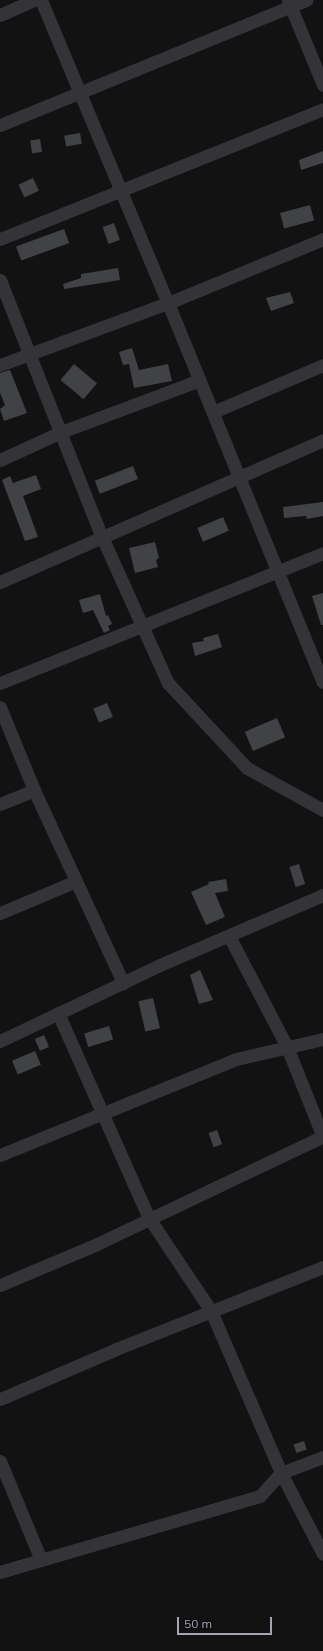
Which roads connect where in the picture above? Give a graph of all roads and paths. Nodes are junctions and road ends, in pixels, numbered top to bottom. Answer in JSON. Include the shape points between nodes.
{"nodes":[{"id":1,"x":34,"y":0,"type":"edge"},
{"id":2,"x":40,"y":0,"type":"edge"},
{"id":3,"x":307,"y":0,"type":"edge"},
{"id":4,"x":289,"y":3,"type":"edge"},
{"id":5,"x":0,"y":16,"type":"edge"},
{"id":6,"x":323,"y":85,"type":"edge"},
{"id":7,"x":80,"y":94,"type":"junction"},
{"id":8,"x":323,"y":109,"type":"edge"},
{"id":9,"x":0,"y":125,"type":"edge"},
{"id":10,"x":120,"y":189,"type":"junction"},
{"id":11,"x":0,"y":239,"type":"edge"},
{"id":12,"x":323,"y":239,"type":"edge"},
{"id":13,"x":0,"y":280,"type":"edge"},
{"id":14,"x":168,"y":303,"type":"junction"},
{"id":15,"x":31,"y":353,"type":"junction"},
{"id":16,"x":0,"y":364,"type":"edge"},
{"id":17,"x":323,"y":365,"type":"edge"},
{"id":18,"x":200,"y":380,"type":"junction"},
{"id":19,"x":213,"y":412,"type":"junction"},
{"id":20,"x":62,"y":432,"type":"junction"},
{"id":21,"x":323,"y":440,"type":"edge"},
{"id":22,"x":0,"y":460,"type":"edge"},
{"id":23,"x":239,"y":476,"type":"junction"},
{"id":24,"x":102,"y":537,"type":"junction"},
{"id":25,"x":323,"y":553,"type":"edge"},
{"id":26,"x":278,"y":572,"type":"junction"},
{"id":27,"x":0,"y":582,"type":"edge"},
{"id":28,"x":143,"y":626,"type":"junction"},
{"id":29,"x":323,"y":681,"type":"edge"},
{"id":30,"x":0,"y":683,"type":"edge"},
{"id":31,"x":0,"y":707,"type":"edge"},
{"id":32,"x":34,"y":790,"type":"junction"},
{"id":33,"x":0,"y":804,"type":"edge"},
{"id":34,"x":323,"y":810,"type":"edge"},
{"id":35,"x":76,"y":881,"type":"junction"},
{"id":36,"x":323,"y":895,"type":"edge"},
{"id":37,"x":0,"y":913,"type":"edge"},
{"id":38,"x":229,"y":936,"type":"junction"},
{"id":39,"x":123,"y":983,"type":"junction"},
{"id":40,"x":58,"y":1013,"type":"junction"},
{"id":41,"x":323,"y":1039,"type":"edge"},
{"id":42,"x":0,"y":1040,"type":"edge"},
{"id":43,"x":287,"y":1047,"type":"junction"},
{"id":44,"x":101,"y":1114,"type":"junction"},
{"id":45,"x":323,"y":1137,"type":"edge"},
{"id":46,"x":0,"y":1155,"type":"edge"},
{"id":47,"x":150,"y":1218,"type":"junction"},
{"id":48,"x":323,"y":1267,"type":"edge"},
{"id":49,"x":0,"y":1285,"type":"edge"},
{"id":50,"x":211,"y":1311,"type":"junction"},
{"id":51,"x":0,"y":1399,"type":"edge"},
{"id":52,"x":323,"y":1457,"type":"edge"},
{"id":53,"x":0,"y":1461,"type":"edge"},
{"id":54,"x":281,"y":1473,"type":"junction"},
{"id":55,"x":323,"y":1554,"type":"edge"},
{"id":56,"x":41,"y":1560,"type":"junction"},
{"id":57,"x":0,"y":1572,"type":"edge"}],
"edges":[{"from":1,"to":5,"type":"street"},
{"from":2,"to":7,"type":"street"},
{"from":3,"to":4,"type":"street"},
{"from":4,"to":6,"type":"street"},
{"from":4,"to":7,"type":"street"},
{"from":7,"to":9,"type":"street"},
{"from":7,"to":10,"type":"street"},
{"from":8,"to":10,"type":"street"},
{"from":10,"to":11,"type":"street"},
{"from":10,"to":14,"type":"street"},
{"from":12,"to":14,"type":"street"},
{"from":13,"to":15,"type":"street"},
{"from":14,"to":15,"type":"street"},
{"from":14,"to":18,"type":"street"},
{"from":15,"to":16,"type":"street"},
{"from":15,"to":20,"type":"street"},
{"from":17,"to":19,"type":"street"},
{"from":18,"to":19,"type":"street"},
{"from":18,"to":20,"type":"street"},
{"from":19,"to":23,"type":"street"},
{"from":20,"to":22,"type":"street"},
{"from":20,"to":24,"type":"street"},
{"from":21,"to":23,"type":"street"},
{"from":23,"to":24,"type":"street"},
{"from":23,"to":26,"type":"street"},
{"from":24,"to":27,"type":"street"},
{"from":24,"to":28,"type":"street"},
{"from":25,"to":26,"type":"street"},
{"from":26,"to":28,"type":"street"},
{"from":26,"to":29,"type":"street"},
{"from":28,"to":30,"type":"street"},
{"from":28,"to":34,"type":"street","via":[[168,683],[247,768]]},
{"from":31,"to":32,"type":"street"},
{"from":32,"to":33,"type":"street"},
{"from":32,"to":35,"type":"street"},
{"from":35,"to":37,"type":"street"},
{"from":35,"to":39,"type":"street"},
{"from":36,"to":38,"type":"street"},
{"from":38,"to":39,"type":"street"},
{"from":38,"to":43,"type":"street"},
{"from":39,"to":40,"type":"street"},
{"from":40,"to":42,"type":"street"},
{"from":40,"to":44,"type":"street"},
{"from":41,"to":43,"type":"street"},
{"from":43,"to":44,"type":"street","via":[[236,1059]]},
{"from":43,"to":45,"type":"street"},
{"from":44,"to":46,"type":"street"},
{"from":44,"to":47,"type":"street"},
{"from":45,"to":47,"type":"street"},
{"from":47,"to":49,"type":"street"},
{"from":47,"to":50,"type":"street"},
{"from":48,"to":50,"type":"street"},
{"from":50,"to":51,"type":"street"},
{"from":50,"to":54,"type":"street"},
{"from":52,"to":54,"type":"street"},
{"from":53,"to":56,"type":"street"},
{"from":54,"to":55,"type":"street"},
{"from":54,"to":56,"type":"street","via":[[260,1496]]},
{"from":56,"to":57,"type":"street"}]}
